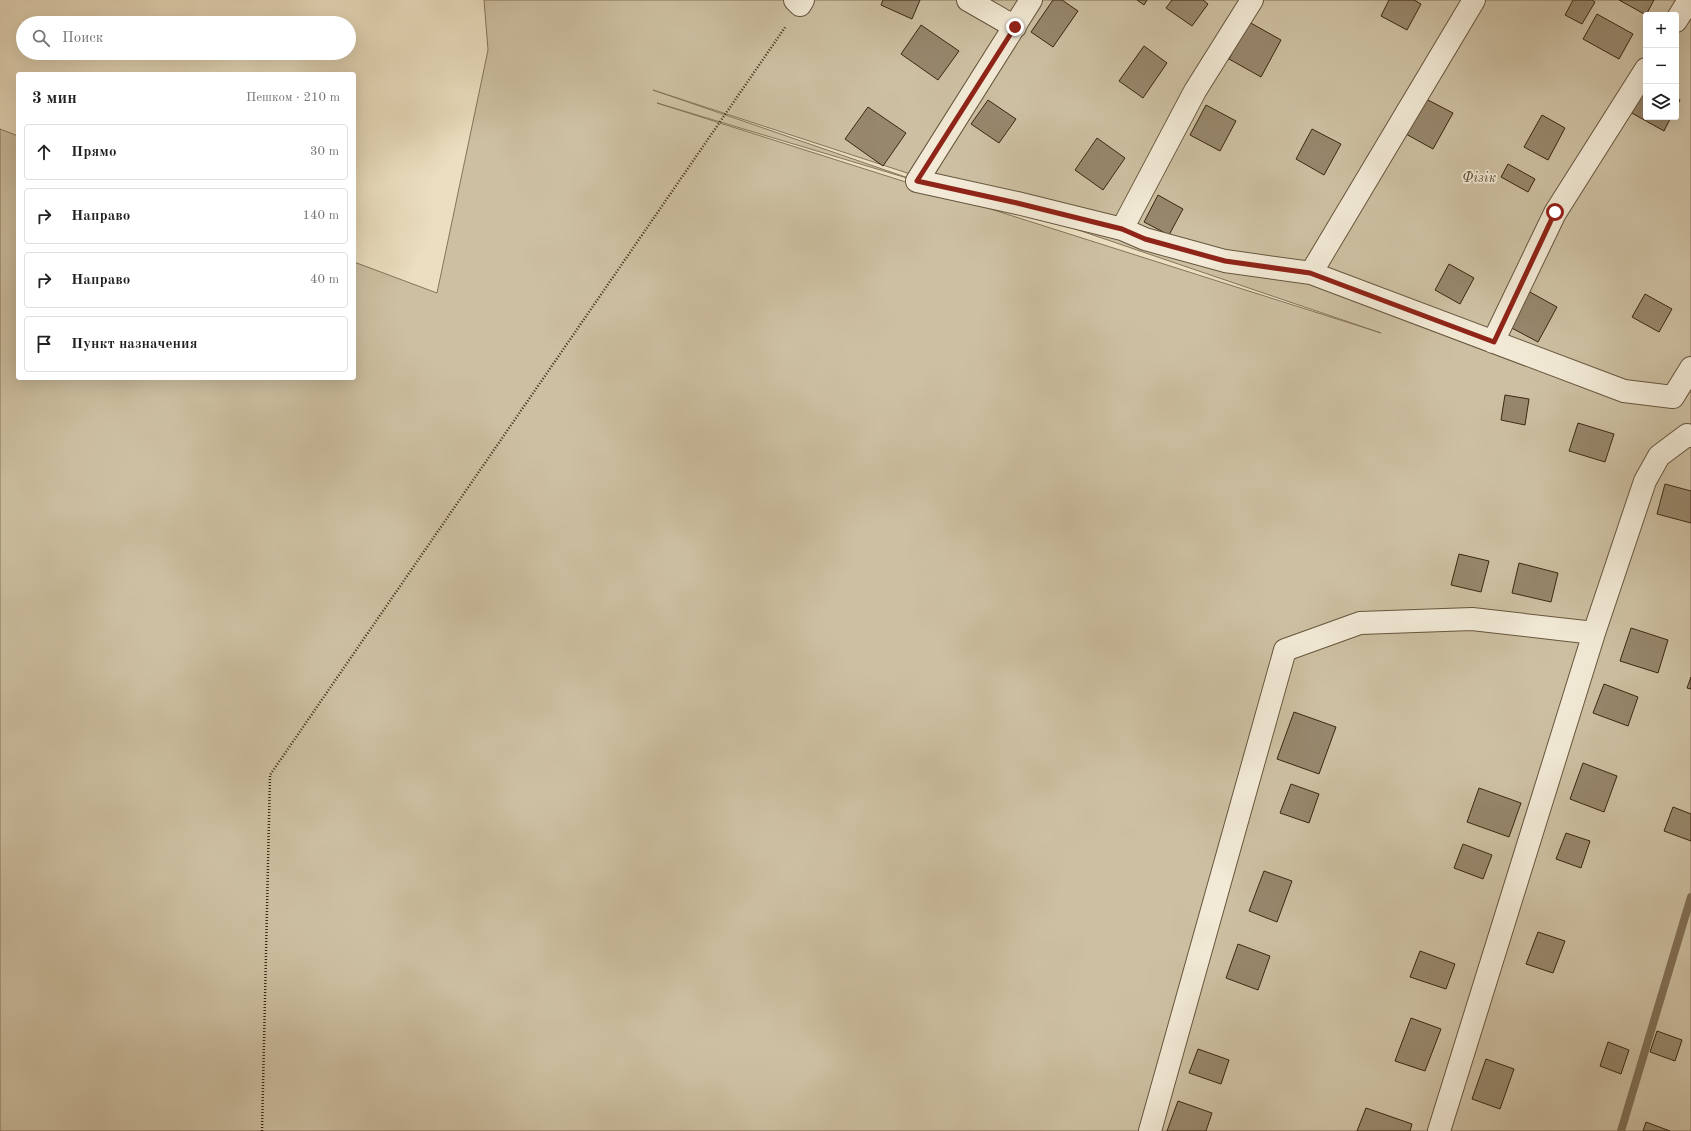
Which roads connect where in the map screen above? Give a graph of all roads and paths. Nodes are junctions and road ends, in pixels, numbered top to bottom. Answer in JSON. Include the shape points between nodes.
{"nodes":[{"id":1,"x":968,"y":0,"type":"edge"},
{"id":2,"x":1031,"y":0,"type":"edge"},
{"id":3,"x":1252,"y":0,"type":"edge"},
{"id":4,"x":1474,"y":0,"type":"edge"},
{"id":5,"x":1689,"y":0,"type":"edge"},
{"id":6,"x":799,"y":2,"type":"edge"},
{"id":7,"x":1679,"y":16,"type":"edge"},
{"id":8,"x":1015,"y":27,"type":"junction"},
{"id":9,"x":1643,"y":74,"type":"edge"},
{"id":10,"x":1122,"y":229,"type":"junction"},
{"id":11,"x":1310,"y":273,"type":"junction"},
{"id":12,"x":1494,"y":342,"type":"junction"},
{"id":13,"x":1691,"y":368,"type":"edge"},
{"id":14,"x":1691,"y":436,"type":"edge"},
{"id":15,"x":1594,"y":633,"type":"junction"},
{"id":16,"x":262,"y":1131,"type":"edge"},
{"id":17,"x":1150,"y":1131,"type":"edge"},
{"id":18,"x":1439,"y":1131,"type":"edge"}],
"edges":[{"from":1,"to":8,"type":"lane"},
{"from":2,"to":8,"type":"lane"},
{"from":3,"to":10,"type":"lane","via":[[1195,91]]},
{"from":4,"to":11,"type":"lane"},
{"from":5,"to":7,"type":"lane"},
{"from":6,"to":16,"type":"path","via":[[270,775]]},
{"from":8,"to":10,"type":"lane","via":[[917,181]]},
{"from":9,"to":12,"type":"lane","via":[[1555,212]]},
{"from":10,"to":11,"type":"lane","via":[[1145,239],[1225,261]]},
{"from":11,"to":12,"type":"lane"},
{"from":12,"to":13,"type":"lane","via":[[1624,391],[1673,397]]},
{"from":14,"to":15,"type":"lane","via":[[1687,435],[1659,456],[1645,481]]},
{"from":15,"to":17,"type":"lane","via":[[1472,619],[1360,623],[1285,650]]},
{"from":15,"to":18,"type":"lane"}]}
